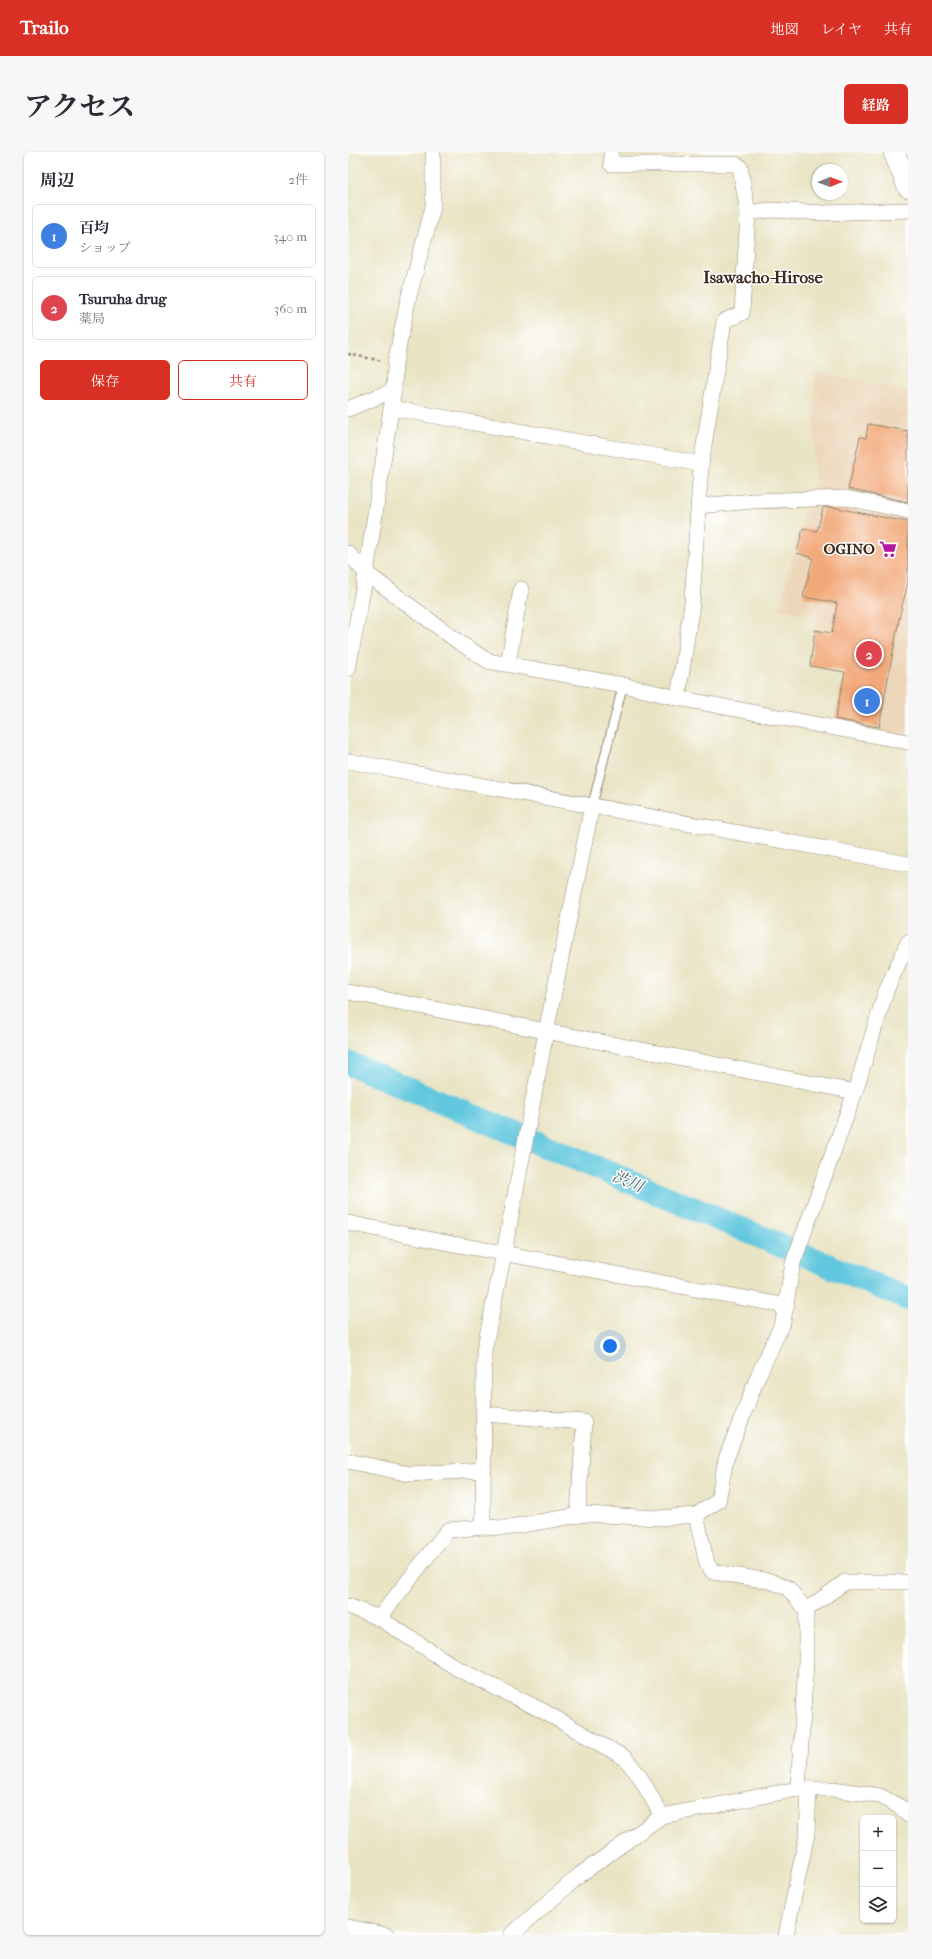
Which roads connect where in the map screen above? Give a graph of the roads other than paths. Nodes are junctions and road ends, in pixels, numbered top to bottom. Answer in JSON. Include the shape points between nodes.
{"nodes":[{"id":1,"x":433,"y":152,"type":"edge"},
{"id":2,"x":611,"y":152,"type":"edge"},
{"id":3,"x":894,"y":152,"type":"edge"},
{"id":4,"x":908,"y":187,"type":"edge"},
{"id":5,"x":908,"y":210,"type":"edge"},
{"id":6,"x":748,"y":213,"type":"junction"},
{"id":7,"x":394,"y":390,"type":"junction"},
{"id":8,"x":392,"y":408,"type":"junction"},
{"id":9,"x":348,"y":409,"type":"edge"},
{"id":10,"x":701,"y":464,"type":"junction"},
{"id":11,"x":699,"y":506,"type":"junction"},
{"id":12,"x":908,"y":511,"type":"edge"},
{"id":13,"x":348,"y":553,"type":"edge"},
{"id":14,"x":366,"y":572,"type":"junction"},
{"id":15,"x":522,"y":589,"type":"dead end"},
{"id":16,"x":351,"y":640,"type":"edge"},
{"id":17,"x":508,"y":664,"type":"junction"},
{"id":18,"x":348,"y":669,"type":"edge"},
{"id":19,"x":623,"y":685,"type":"junction"},
{"id":20,"x":678,"y":698,"type":"junction"},
{"id":21,"x":908,"y":742,"type":"edge"},
{"id":22,"x":348,"y":761,"type":"edge"},
{"id":23,"x":592,"y":806,"type":"junction"},
{"id":24,"x":908,"y":864,"type":"edge"},
{"id":25,"x":908,"y":942,"type":"edge"},
{"id":26,"x":348,"y":992,"type":"edge"},
{"id":27,"x":546,"y":1032,"type":"junction"},
{"id":28,"x":855,"y":1092,"type":"junction"},
{"id":29,"x":348,"y":1223,"type":"edge"},
{"id":30,"x":504,"y":1253,"type":"junction"},
{"id":31,"x":787,"y":1306,"type":"junction"},
{"id":32,"x":485,"y":1414,"type":"junction"},
{"id":33,"x":348,"y":1461,"type":"edge"},
{"id":34,"x":484,"y":1470,"type":"junction"},
{"id":35,"x":578,"y":1515,"type":"junction"},
{"id":36,"x":696,"y":1515,"type":"junction"},
{"id":37,"x":483,"y":1527,"type":"junction"},
{"id":38,"x":908,"y":1582,"type":"edge"},
{"id":39,"x":348,"y":1606,"type":"edge"},
{"id":40,"x":806,"y":1610,"type":"junction"},
{"id":41,"x":379,"y":1618,"type":"junction"},
{"id":42,"x":803,"y":1789,"type":"junction"},
{"id":43,"x":908,"y":1815,"type":"edge"},
{"id":44,"x":662,"y":1816,"type":"junction"},
{"id":45,"x":348,"y":1927,"type":"edge"},
{"id":46,"x":387,"y":1935,"type":"edge"},
{"id":47,"x":510,"y":1935,"type":"edge"},
{"id":48,"x":786,"y":1935,"type":"edge"}],
"edges":[{"from":1,"to":7,"type":"street","via":[[433,207],[395,364]]},
{"from":2,"to":6,"type":"street","via":[[611,164],[736,164],[740,167]]},
{"from":3,"to":4,"type":"main road"},
{"from":5,"to":6,"type":"street","via":[[824,213],[770,210]]},
{"from":6,"to":10,"type":"street","via":[[742,313],[724,321]]},
{"from":7,"to":8,"type":"street"},
{"from":7,"to":9,"type":"street"},
{"from":8,"to":10,"type":"street"},
{"from":8,"to":14,"type":"street"},
{"from":10,"to":11,"type":"street"},
{"from":11,"to":12,"type":"street","via":[[754,501],[846,498]]},
{"from":11,"to":20,"type":"street","via":[[692,603]]},
{"from":13,"to":14,"type":"street"},
{"from":14,"to":16,"type":"street"},
{"from":14,"to":17,"type":"street","via":[[460,643],[488,660]]},
{"from":15,"to":17,"type":"street"},
{"from":16,"to":18,"type":"street"},
{"from":17,"to":19,"type":"street"},
{"from":19,"to":20,"type":"street"},
{"from":19,"to":23,"type":"lane"},
{"from":20,"to":21,"type":"street"},
{"from":22,"to":23,"type":"street"},
{"from":23,"to":24,"type":"street"},
{"from":23,"to":27,"type":"street"},
{"from":25,"to":28,"type":"street","via":[[886,991]]},
{"from":26,"to":27,"type":"street"},
{"from":27,"to":28,"type":"street"},
{"from":27,"to":30,"type":"street"},
{"from":28,"to":31,"type":"street","via":[[793,1263]]},
{"from":29,"to":30,"type":"street"},
{"from":30,"to":31,"type":"street"},
{"from":30,"to":32,"type":"street","via":[[484,1351]]},
{"from":31,"to":36,"type":"street","via":[[783,1322],[758,1376],[726,1459],[718,1501]]},
{"from":32,"to":34,"type":"street"},
{"from":32,"to":35,"type":"street","via":[[584,1422]]},
{"from":33,"to":34,"type":"street","via":[[409,1474]]},
{"from":34,"to":37,"type":"street"},
{"from":35,"to":36,"type":"street","via":[[659,1518]]},
{"from":35,"to":37,"type":"street","via":[[505,1528]]},
{"from":36,"to":40,"type":"street","via":[[707,1564],[713,1572],[770,1581],[788,1588]]},
{"from":37,"to":41,"type":"street","via":[[448,1530]]},
{"from":38,"to":40,"type":"street","via":[[845,1582]]},
{"from":39,"to":41,"type":"street"},
{"from":40,"to":42,"type":"street"},
{"from":41,"to":44,"type":"street","via":[[458,1669],[543,1711],[625,1758],[640,1777]]},
{"from":42,"to":43,"type":"street","via":[[833,1789],[880,1796],[902,1808]]},
{"from":42,"to":44,"type":"street"},
{"from":42,"to":48,"type":"street","via":[[807,1834]]},
{"from":44,"to":47,"type":"street","via":[[581,1874]]},
{"from":45,"to":46,"type":"street"}]}
